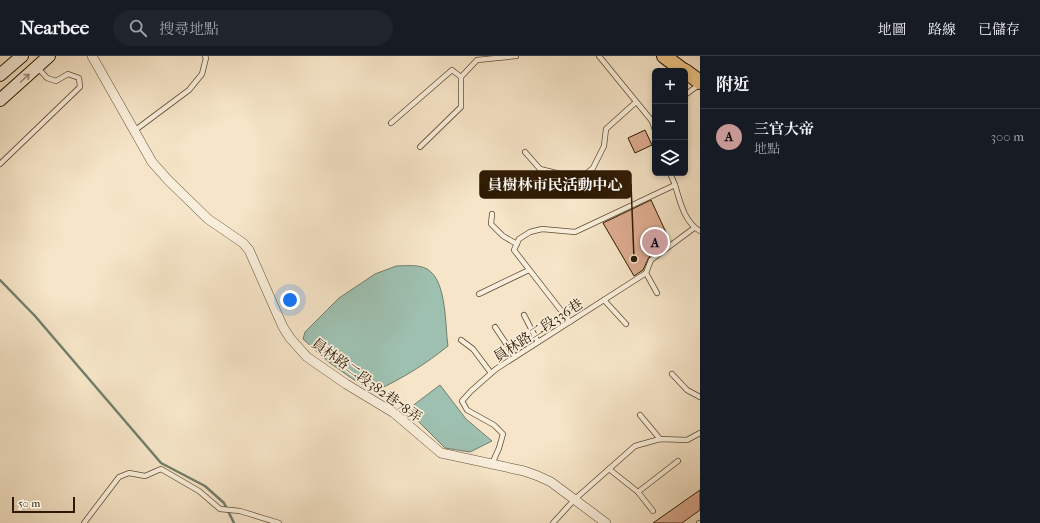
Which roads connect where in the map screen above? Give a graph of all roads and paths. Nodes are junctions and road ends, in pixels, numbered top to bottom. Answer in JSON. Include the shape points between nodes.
{"nodes":[{"id":1,"x":22,"y":56,"type":"edge"},
{"id":2,"x":49,"y":56,"type":"edge"},
{"id":3,"x":92,"y":56,"type":"edge"},
{"id":4,"x":205,"y":56,"type":"edge"},
{"id":5,"x":516,"y":56,"type":"edge"},
{"id":6,"x":599,"y":56,"type":"edge"},
{"id":7,"x":664,"y":56,"type":"edge"},
{"id":8,"x":37,"y":67,"type":"junction"},
{"id":9,"x":681,"y":68,"type":"edge"},
{"id":10,"x":688,"y":73,"type":"edge"},
{"id":11,"x":0,"y":75,"type":"edge"},
{"id":12,"x":461,"y":77,"type":"junction"},
{"id":13,"x":700,"y":83,"type":"edge"},
{"id":14,"x":688,"y":93,"type":"edge"},
{"id":15,"x":0,"y":100,"type":"edge"},
{"id":16,"x":636,"y":102,"type":"junction"},
{"id":17,"x":652,"y":119,"type":"edge"},
{"id":18,"x":392,"y":123,"type":"dead end"},
{"id":19,"x":134,"y":131,"type":"junction"},
{"id":20,"x":420,"y":147,"type":"dead end"},
{"id":21,"x":525,"y":152,"type":"dead end"},
{"id":22,"x":0,"y":164,"type":"edge"},
{"id":23,"x":671,"y":176,"type":"edge"},
{"id":24,"x":674,"y":185,"type":"junction"},
{"id":25,"x":492,"y":214,"type":"dead end"},
{"id":26,"x":694,"y":228,"type":"junction"},
{"id":27,"x":700,"y":231,"type":"edge"},
{"id":28,"x":517,"y":244,"type":"junction"},
{"id":29,"x":529,"y":270,"type":"junction"},
{"id":30,"x":646,"y":273,"type":"junction"},
{"id":31,"x":658,"y":293,"type":"dead end"},
{"id":32,"x":479,"y":294,"type":"dead end"},
{"id":33,"x":604,"y":300,"type":"junction"},
{"id":34,"x":524,"y":315,"type":"dead end"},
{"id":35,"x":570,"y":322,"type":"junction"},
{"id":36,"x":626,"y":324,"type":"dead end"},
{"id":37,"x":495,"y":326,"type":"dead end"},
{"id":38,"x":461,"y":340,"type":"dead end"},
{"id":39,"x":538,"y":342,"type":"junction"},
{"id":40,"x":515,"y":357,"type":"junction"},
{"id":41,"x":491,"y":373,"type":"junction"},
{"id":42,"x":672,"y":374,"type":"dead end"},
{"id":43,"x":700,"y":397,"type":"edge"},
{"id":44,"x":640,"y":415,"type":"dead end"},
{"id":45,"x":700,"y":433,"type":"edge"},
{"id":46,"x":660,"y":439,"type":"junction"},
{"id":47,"x":678,"y":460,"type":"dead end"},
{"id":48,"x":492,"y":465,"type":"junction"},
{"id":49,"x":609,"y":469,"type":"junction"},
{"id":50,"x":638,"y":492,"type":"junction"},
{"id":51,"x":574,"y":500,"type":"junction"},
{"id":52,"x":653,"y":510,"type":"dead end"},
{"id":53,"x":84,"y":523,"type":"edge"},
{"id":54,"x":279,"y":523,"type":"edge"},
{"id":55,"x":553,"y":523,"type":"edge"},
{"id":56,"x":606,"y":523,"type":"edge"}],
"edges":[{"from":1,"to":11,"type":"main road"},
{"from":2,"to":8,"type":"main road"},
{"from":3,"to":19,"type":"street","name":"員林路二段382巷78弄"},
{"from":4,"to":19,"type":"lane","via":[[202,74],[189,90]]},
{"from":5,"to":12,"type":"lane","via":[[477,60]]},
{"from":6,"to":16,"type":"lane"},
{"from":7,"to":9,"type":"main road"},
{"from":15,"to":8,"type":"main road","one_way":true},
{"from":8,"to":22,"type":"lane","via":[[47,78],[56,81],[68,74],[79,78],[80,87]]},
{"from":10,"to":13,"type":"main road"},
{"from":12,"to":18,"type":"lane","via":[[452,70]]},
{"from":12,"to":20,"type":"lane","via":[[461,107]]},
{"from":13,"to":14,"type":"lane"},
{"from":16,"to":17,"type":"lane"},
{"from":16,"to":21,"type":"lane","via":[[606,128],[604,146],[593,168],[580,179],[540,169]]},
{"from":19,"to":48,"type":"street","name":"員林路二段382巷78弄","via":[[152,162],[168,180],[208,219],[249,250],[283,327],[307,357],[394,412],[441,453]]},
{"from":23,"to":24,"type":"lane"},
{"from":24,"to":26,"type":"lane","via":[[685,214]]},
{"from":24,"to":28,"type":"lane","via":[[575,232],[530,232],[519,239]]},
{"from":25,"to":28,"type":"lane","via":[[491,224],[503,236]]},
{"from":26,"to":27,"type":"lane"},
{"from":26,"to":30,"type":"lane","name":"員林路二段336巷","via":[[651,260]]},
{"from":28,"to":29,"type":"lane","via":[[514,250]]},
{"from":29,"to":32,"type":"lane"},
{"from":29,"to":35,"type":"lane"},
{"from":30,"to":31,"type":"lane"},
{"from":30,"to":33,"type":"lane","name":"員林路二段336巷"},
{"from":33,"to":35,"type":"lane","name":"員林路二段336巷"},
{"from":33,"to":36,"type":"lane"},
{"from":34,"to":39,"type":"lane"},
{"from":35,"to":39,"type":"lane","name":"員林路二段336巷"},
{"from":37,"to":40,"type":"lane"},
{"from":38,"to":41,"type":"lane","via":[[473,349]]},
{"from":39,"to":40,"type":"lane","name":"員林路二段336巷"},
{"from":40,"to":41,"type":"lane","name":"員林路二段336巷"},
{"from":41,"to":48,"type":"lane","name":"員林路二段336巷","via":[[462,401],[467,410],[494,425],[503,434]]},
{"from":42,"to":43,"type":"lane","via":[[687,390]]},
{"from":44,"to":46,"type":"lane"},
{"from":45,"to":46,"type":"lane","via":[[687,440]]},
{"from":46,"to":49,"type":"lane","via":[[635,446]]},
{"from":47,"to":50,"type":"lane"},
{"from":48,"to":51,"type":"street","name":"員林路二段382巷78弄","via":[[524,472],[551,482]]},
{"from":49,"to":50,"type":"lane"},
{"from":49,"to":51,"type":"lane"},
{"from":50,"to":52,"type":"lane"},
{"from":51,"to":55,"type":"lane"},
{"from":51,"to":56,"type":"street","name":"員林路二段382巷78弄"},
{"from":53,"to":54,"type":"lane","via":[[119,476],[129,473],[145,476],[161,469],[199,491],[220,509],[240,511]]}]}
